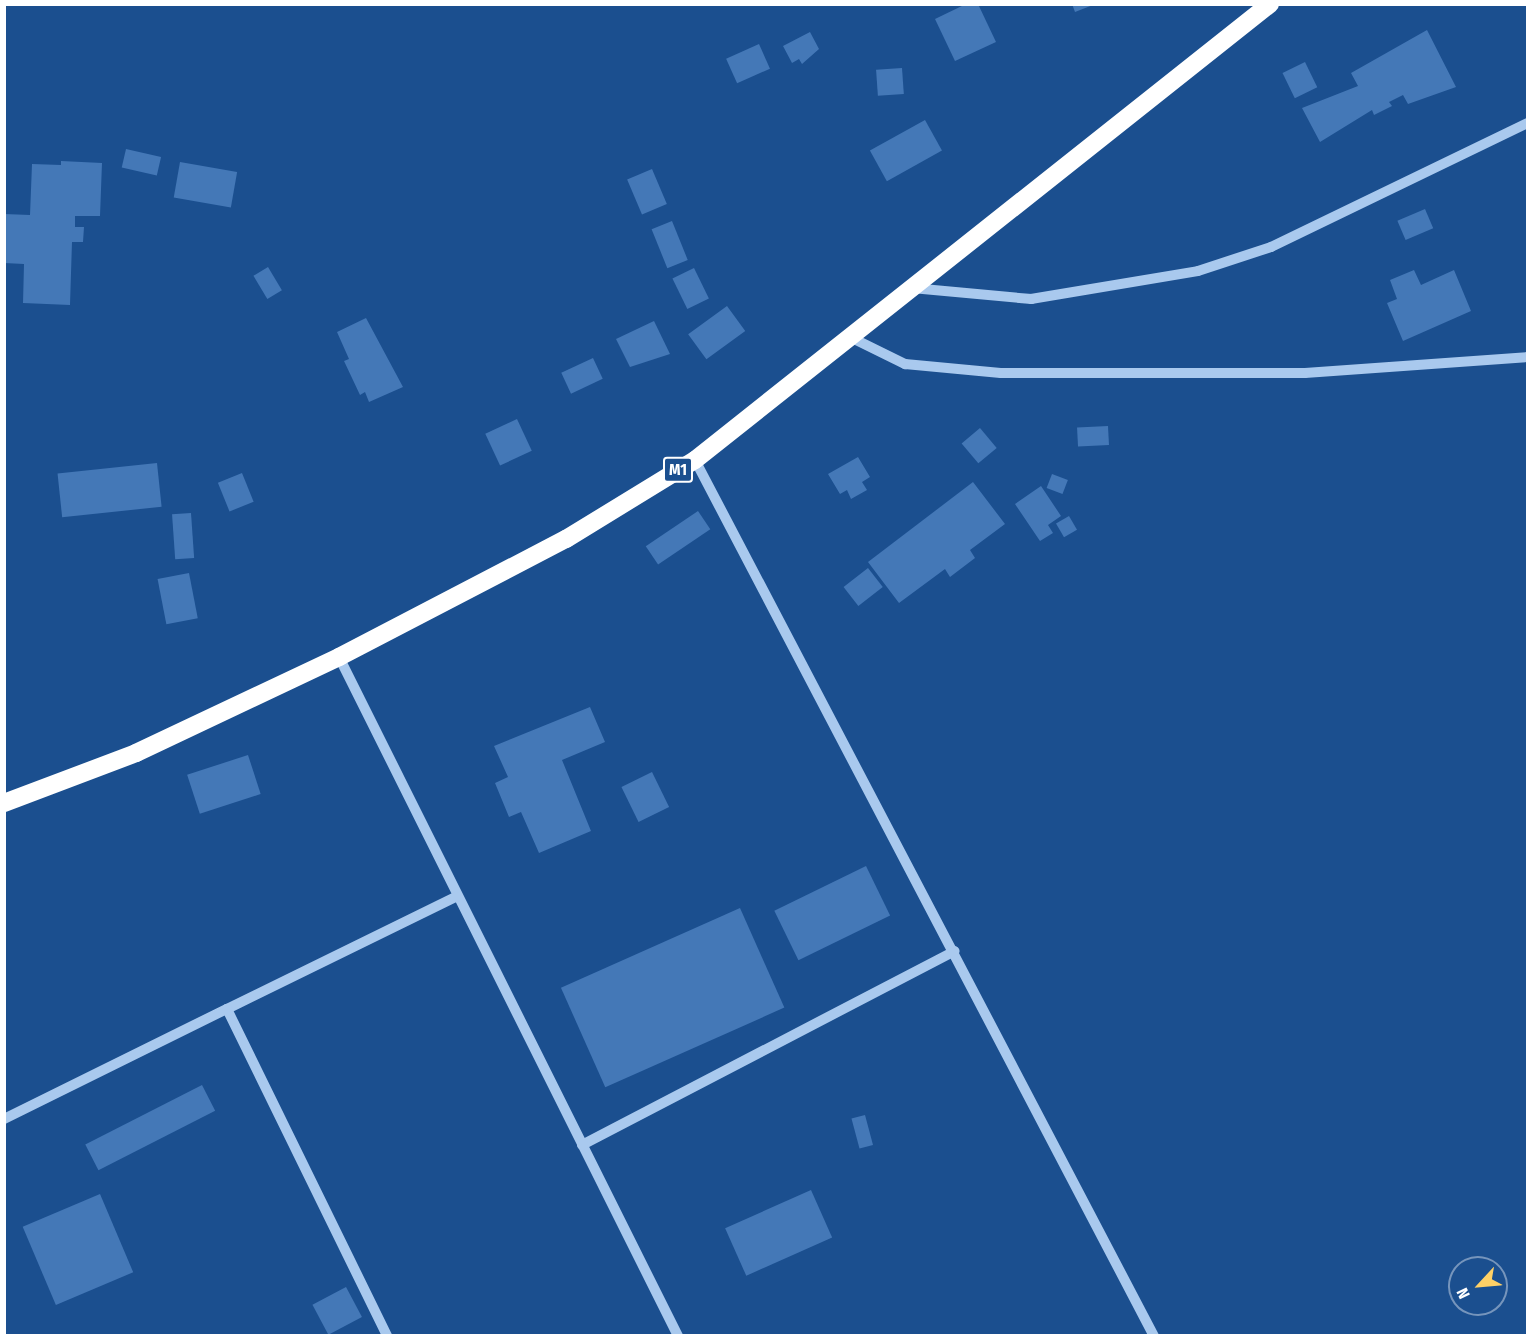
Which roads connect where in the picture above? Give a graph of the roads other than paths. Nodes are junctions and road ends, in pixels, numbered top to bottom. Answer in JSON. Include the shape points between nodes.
{"nodes":[{"id":1,"x":1270,"y":4,"type":"edge"},
{"id":2,"x":1527,"y":123,"type":"edge"},
{"id":3,"x":909,"y":287,"type":"junction"},
{"id":4,"x":848,"y":336,"type":"junction"},
{"id":5,"x":1527,"y":357,"type":"edge"},
{"id":6,"x":694,"y":460,"type":"junction"},
{"id":7,"x":339,"y":657,"type":"junction"},
{"id":8,"x":4,"y":803,"type":"edge"},
{"id":9,"x":456,"y":897,"type":"junction"},
{"id":10,"x":954,"y":951,"type":"junction"},
{"id":11,"x":227,"y":1009,"type":"junction"},
{"id":12,"x":4,"y":1119,"type":"edge"},
{"id":13,"x":582,"y":1145,"type":"junction"},
{"id":14,"x":387,"y":1335,"type":"edge"},
{"id":15,"x":678,"y":1335,"type":"edge"},
{"id":16,"x":1154,"y":1335,"type":"edge"}],
"edges":[{"from":1,"to":3,"type":"highway","number":"M1"},
{"from":2,"to":3,"type":"street","via":[[1272,247],[1198,271],[1031,299]]},
{"from":3,"to":4,"type":"highway","number":"M1"},
{"from":4,"to":5,"type":"street","via":[[905,364],[1001,373],[1305,373]]},
{"from":4,"to":6,"type":"highway","number":"M1"},
{"from":6,"to":7,"type":"highway","number":"M1","via":[[566,539]]},
{"from":6,"to":10,"type":"street"},
{"from":7,"to":8,"type":"highway","number":"M1","via":[[136,753]]},
{"from":7,"to":9,"type":"street"},
{"from":9,"to":11,"type":"street"},
{"from":9,"to":13,"type":"street"},
{"from":10,"to":13,"type":"street"},
{"from":10,"to":16,"type":"street"},
{"from":11,"to":12,"type":"street"},
{"from":11,"to":14,"type":"street"},
{"from":13,"to":15,"type":"street"}]}
